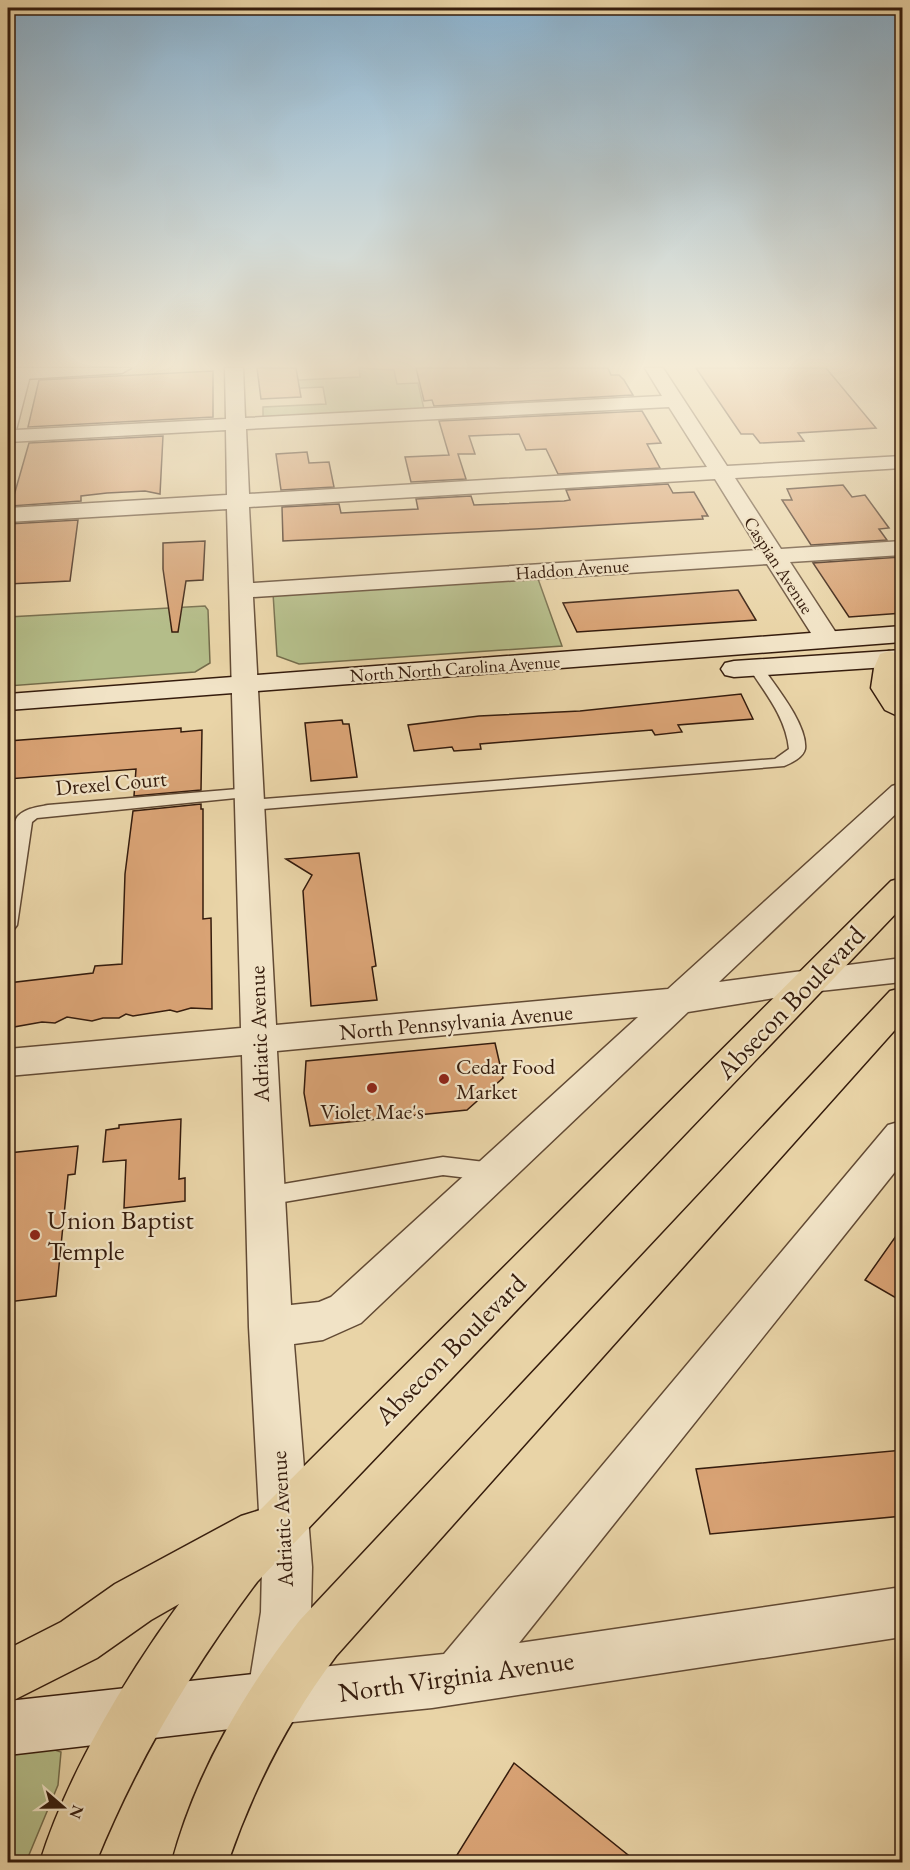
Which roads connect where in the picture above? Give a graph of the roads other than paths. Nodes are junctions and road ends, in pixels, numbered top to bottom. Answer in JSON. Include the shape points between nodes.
{"nodes":[{"id":1,"x":237,"y":455,"type":"edge"},
{"id":2,"x":709,"y":455,"type":"edge"},
{"id":3,"x":903,"y":462,"type":"edge"},
{"id":4,"x":720,"y":472,"type":"junction"},
{"id":5,"x":238,"y":500,"type":"junction"},
{"id":6,"x":8,"y":514,"type":"edge"},
{"id":7,"x":903,"y":548,"type":"edge"},
{"id":8,"x":773,"y":556,"type":"junction"},
{"id":9,"x":242,"y":591,"type":"junction"},
{"id":10,"x":903,"y":634,"type":"edge"},
{"id":11,"x":827,"y":639,"type":"junction"},
{"id":12,"x":896,"y":659,"type":"edge"},
{"id":13,"x":756,"y":668,"type":"junction"},
{"id":14,"x":244,"y":694,"type":"junction"},
{"id":15,"x":8,"y":702,"type":"edge"},
{"id":16,"x":903,"y":710,"type":"edge"},
{"id":17,"x":8,"y":721,"type":"edge"},
{"id":18,"x":903,"y":792,"type":"edge"},
{"id":19,"x":250,"y":799,"type":"junction"},
{"id":20,"x":13,"y":866,"type":"edge"},
{"id":21,"x":903,"y":888,"type":"edge"},
{"id":22,"x":8,"y":925,"type":"edge"},
{"id":23,"x":903,"y":970,"type":"edge"},
{"id":24,"x":811,"y":980,"type":"junction"},
{"id":25,"x":903,"y":1000,"type":"edge"},
{"id":26,"x":676,"y":1001,"type":"junction"},
{"id":27,"x":259,"y":1041,"type":"junction"},
{"id":28,"x":8,"y":1063,"type":"edge"},
{"id":29,"x":903,"y":1136,"type":"edge"},
{"id":30,"x":493,"y":1172,"type":"junction"},
{"id":31,"x":266,"y":1196,"type":"junction"},
{"id":32,"x":271,"y":1327,"type":"junction"},
{"id":33,"x":284,"y":1519,"type":"junction"},
{"id":34,"x":903,"y":1612,"type":"edge"},
{"id":35,"x":8,"y":1677,"type":"edge"},
{"id":36,"x":458,"y":1678,"type":"junction"},
{"id":37,"x":273,"y":1698,"type":"junction"},
{"id":38,"x":135,"y":1715,"type":"junction"},
{"id":39,"x":8,"y":1728,"type":"edge"},
{"id":40,"x":68,"y":1863,"type":"edge"},
{"id":41,"x":200,"y":1863,"type":"edge"}],
"edges":[{"from":1,"to":5,"type":"street","name":"Adriatic Avenue"},
{"from":2,"to":4,"type":"street","name":"Caspian Avenue"},
{"from":3,"to":4,"type":"street"},
{"from":4,"to":5,"type":"street"},
{"from":4,"to":8,"type":"street","name":"Caspian Avenue"},
{"from":5,"to":6,"type":"street"},
{"from":5,"to":9,"type":"street","name":"Adriatic Avenue"},
{"from":7,"to":8,"type":"street","name":"Haddon Avenue"},
{"from":8,"to":9,"type":"street","name":"Haddon Avenue"},
{"from":8,"to":11,"type":"street","name":"Caspian Avenue"},
{"from":9,"to":14,"type":"street","name":"Adriatic Avenue"},
{"from":10,"to":11,"type":"street","name":"North North Carolina Avenue"},
{"from":11,"to":14,"type":"street","name":"North North Carolina Avenue"},
{"from":12,"to":13,"type":"street","name":"North North Carolina Avenue"},
{"from":12,"to":16,"type":"highway","via":[[883,685],[889,699]]},
{"from":13,"to":14,"type":"street","name":"North North Carolina Avenue"},
{"from":13,"to":19,"type":"lane","name":"Drexel Court","via":[[797,739],[797,750],[778,763]]},
{"from":14,"to":15,"type":"street","name":"North North Carolina Avenue"},
{"from":14,"to":17,"type":"street","name":"North North Carolina Avenue"},
{"from":14,"to":19,"type":"street","name":"Adriatic Avenue"},
{"from":18,"to":26,"type":"street"},
{"from":19,"to":20,"type":"lane","name":"Drexel Court","via":[[31,814],[24,820]]},
{"from":19,"to":27,"type":"street","name":"Adriatic Avenue"},
{"from":20,"to":22,"type":"lane","name":"Drexel Court"},
{"from":21,"to":24,"type":"highway","name":"Absecon Boulevard"},
{"from":23,"to":24,"type":"street","name":"North Pennsylvania Avenue"},
{"from":24,"to":26,"type":"street","name":"North Pennsylvania Avenue"},
{"from":24,"to":33,"type":"highway","name":"Absecon Boulevard"},
{"from":25,"to":37,"type":"highway","via":[[343,1610],[300,1659]]},
{"from":26,"to":27,"type":"street","name":"North Pennsylvania Avenue"},
{"from":26,"to":30,"type":"street"},
{"from":27,"to":28,"type":"street","name":"North Pennsylvania Avenue"},
{"from":27,"to":31,"type":"street","name":"Adriatic Avenue"},
{"from":29,"to":36,"type":"street"},
{"from":30,"to":31,"type":"lane","via":[[443,1166]]},
{"from":30,"to":32,"type":"street","via":[[346,1310],[323,1321]]},
{"from":31,"to":32,"type":"street","name":"Adriatic Avenue"},
{"from":32,"to":33,"type":"street","name":"Adriatic Avenue"},
{"from":33,"to":35,"type":"highway","via":[[134,1602],[79,1640]]},
{"from":33,"to":37,"type":"street","name":"Adriatic Avenue","via":[[286,1612]]},
{"from":33,"to":38,"type":"highway","name":"Absecon Boulevard","via":[[207,1607]]},
{"from":34,"to":36,"type":"street","name":"North Virginia Avenue"},
{"from":36,"to":37,"type":"street","name":"North Virginia Avenue"},
{"from":37,"to":38,"type":"street","name":"North Virginia Avenue"},
{"from":37,"to":41,"type":"highway","via":[[240,1758]]},
{"from":38,"to":39,"type":"street","name":"North Virginia Avenue"},
{"from":38,"to":40,"type":"highway","name":"Absecon Boulevard","via":[[100,1783]]}]}
